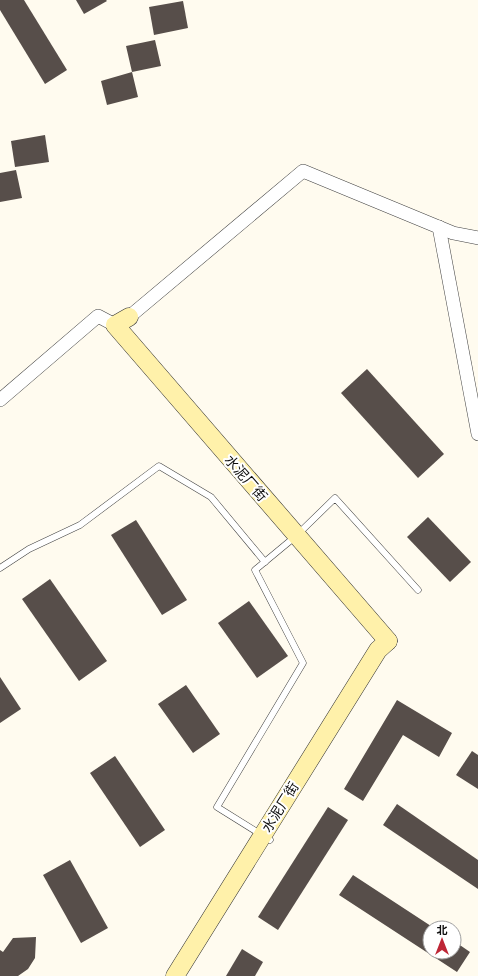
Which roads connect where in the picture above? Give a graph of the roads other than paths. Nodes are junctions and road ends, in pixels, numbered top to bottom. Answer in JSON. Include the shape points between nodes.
{"nodes":[{"id":1,"x":439,"y":227,"type":"junction"},
{"id":2,"x":478,"y":238,"type":"edge"},
{"id":3,"x":122,"y":321,"type":"junction"},
{"id":4,"x":0,"y":400,"type":"edge"},
{"id":5,"x":478,"y":434,"type":"edge"},
{"id":6,"x":296,"y":536,"type":"junction"},
{"id":7,"x":265,"y":562,"type":"junction"},
{"id":8,"x":0,"y":568,"type":"edge"},
{"id":9,"x":418,"y":590,"type":"dead end"},
{"id":10,"x":267,"y":838,"type":"junction"},
{"id":11,"x":175,"y":976,"type":"edge"},
{"id":12,"x":186,"y":976,"type":"edge"}],
"edges":[{"from":1,"to":2,"type":"street"},
{"from":1,"to":3,"type":"street","via":[[303,171]]},
{"from":1,"to":5,"type":"street"},
{"from":3,"to":4,"type":"street","via":[[98,316]]},
{"from":3,"to":6,"type":"street","name":"水泥厂街"},
{"from":6,"to":7,"type":"lane"},
{"from":6,"to":9,"type":"lane","via":[[335,498]]},
{"from":6,"to":10,"type":"street","name":"水泥厂街","via":[[388,641],[385,654]]},
{"from":7,"to":8,"type":"lane","via":[[211,497],[159,466],[80,525],[29,549]]},
{"from":7,"to":10,"type":"lane","via":[[256,570],[303,663],[216,807]]},
{"from":10,"to":11,"type":"street","name":"水泥厂街"},
{"from":10,"to":12,"type":"street","name":"水泥厂街"}]}
